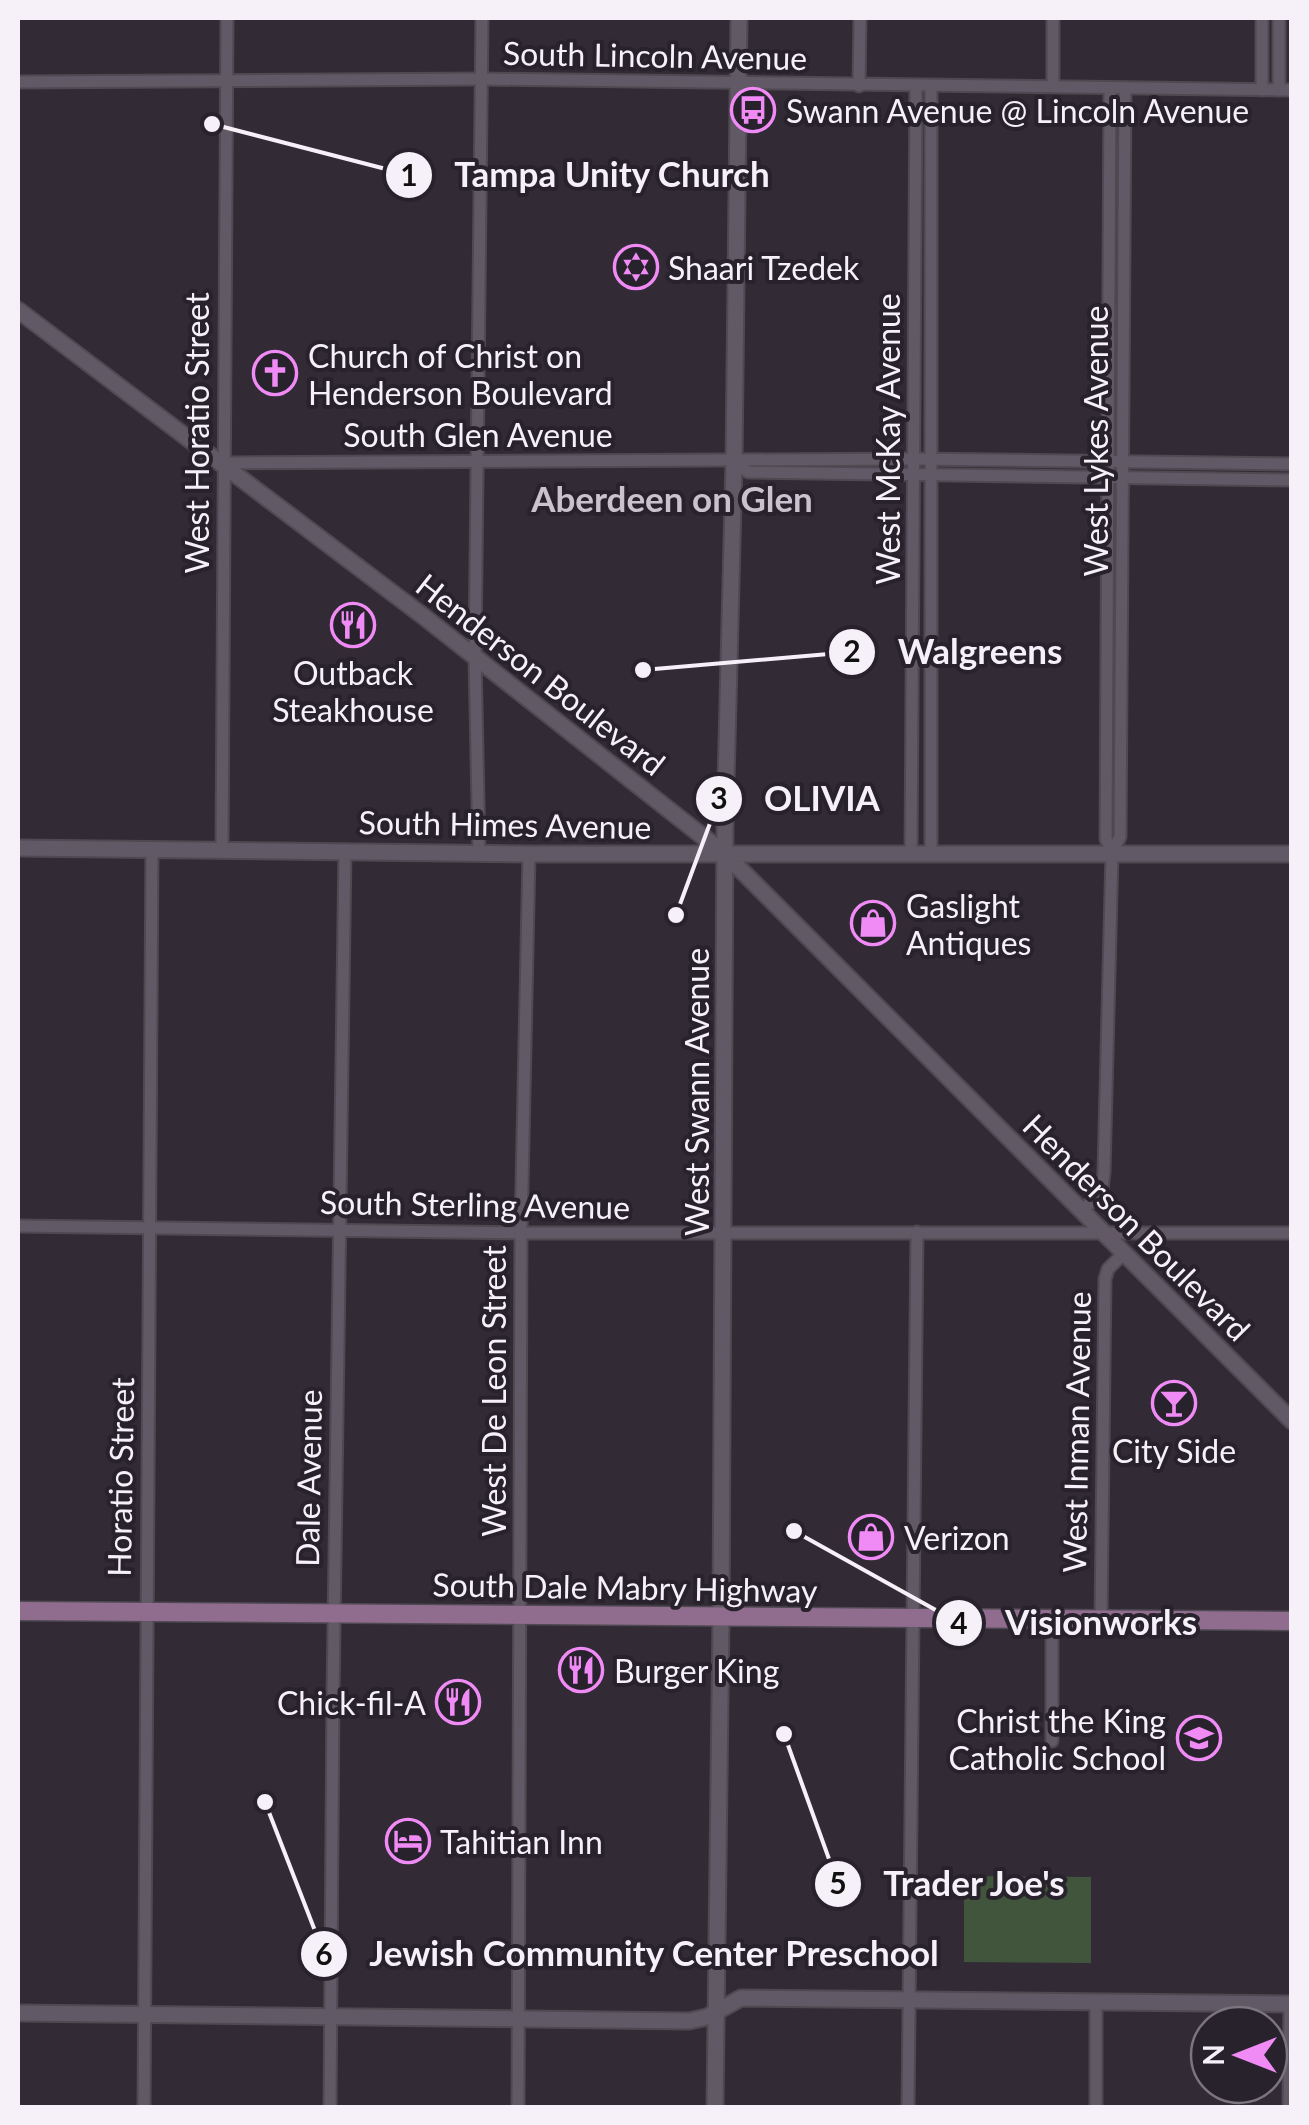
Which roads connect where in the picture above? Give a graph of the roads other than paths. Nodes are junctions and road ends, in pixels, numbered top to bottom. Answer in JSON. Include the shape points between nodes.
{"nodes":[{"id":1,"x":227,"y":18,"type":"edge"},
{"id":2,"x":482,"y":18,"type":"edge"},
{"id":3,"x":739,"y":18,"type":"edge"},
{"id":4,"x":860,"y":18,"type":"edge"},
{"id":5,"x":1053,"y":18,"type":"edge"},
{"id":6,"x":1262,"y":18,"type":"edge"},
{"id":7,"x":1279,"y":18,"type":"edge"},
{"id":8,"x":482,"y":79,"type":"junction"},
{"id":9,"x":18,"y":82,"type":"edge"},
{"id":10,"x":227,"y":82,"type":"junction"},
{"id":11,"x":738,"y":84,"type":"junction"},
{"id":12,"x":859,"y":86,"type":"junction"},
{"id":13,"x":916,"y":86,"type":"junction"},
{"id":14,"x":932,"y":86,"type":"junction"},
{"id":15,"x":1053,"y":86,"type":"junction"},
{"id":16,"x":1110,"y":88,"type":"junction"},
{"id":17,"x":1126,"y":88,"type":"junction"},
{"id":18,"x":1262,"y":90,"type":"junction"},
{"id":19,"x":1285,"y":90,"type":"edge"},
{"id":20,"x":916,"y":276,"type":"junction"},
{"id":21,"x":931,"y":276,"type":"junction"},
{"id":22,"x":18,"y":310,"type":"edge"},
{"id":23,"x":915,"y":459,"type":"junction"},
{"id":24,"x":931,"y":459,"type":"junction"},
{"id":25,"x":479,"y":460,"type":"junction"},
{"id":26,"x":1108,"y":461,"type":"junction"},
{"id":27,"x":734,"y":462,"type":"junction"},
{"id":28,"x":1122,"y":462,"type":"junction"},
{"id":29,"x":222,"y":463,"type":"junction"},
{"id":30,"x":1292,"y":464,"type":"edge"},
{"id":31,"x":915,"y":477,"type":"junction"},
{"id":32,"x":931,"y":477,"type":"junction"},
{"id":33,"x":1107,"y":479,"type":"junction"},
{"id":34,"x":1122,"y":479,"type":"junction"},
{"id":35,"x":1292,"y":480,"type":"edge"},
{"id":36,"x":475,"y":656,"type":"junction"},
{"id":37,"x":18,"y":848,"type":"edge"},
{"id":38,"x":152,"y":848,"type":"junction"},
{"id":39,"x":222,"y":849,"type":"junction"},
{"id":40,"x":345,"y":850,"type":"junction"},
{"id":41,"x":479,"y":852,"type":"junction"},
{"id":42,"x":1112,"y":852,"type":"junction"},
{"id":43,"x":912,"y":853,"type":"junction"},
{"id":44,"x":931,"y":853,"type":"junction"},
{"id":45,"x":529,"y":854,"type":"junction"},
{"id":46,"x":724,"y":854,"type":"junction"},
{"id":47,"x":1292,"y":854,"type":"edge"},
{"id":48,"x":1082,"y":1212,"type":"junction"},
{"id":49,"x":18,"y":1226,"type":"edge"},
{"id":50,"x":152,"y":1228,"type":"junction"},
{"id":51,"x":339,"y":1230,"type":"junction"},
{"id":52,"x":723,"y":1232,"type":"junction"},
{"id":53,"x":917,"y":1232,"type":"junction"},
{"id":54,"x":1103,"y":1232,"type":"junction"},
{"id":55,"x":1292,"y":1232,"type":"edge"},
{"id":56,"x":521,"y":1233,"type":"junction"},
{"id":57,"x":1124,"y":1254,"type":"junction"},
{"id":58,"x":1292,"y":1421,"type":"edge"},
{"id":59,"x":18,"y":1611,"type":"edge"},
{"id":60,"x":146,"y":1612,"type":"junction"},
{"id":61,"x":334,"y":1614,"type":"junction"},
{"id":62,"x":520,"y":1615,"type":"junction"},
{"id":63,"x":721,"y":1618,"type":"junction"},
{"id":64,"x":910,"y":1619,"type":"junction"},
{"id":65,"x":1052,"y":1619,"type":"junction"},
{"id":66,"x":1101,"y":1620,"type":"junction"},
{"id":67,"x":1292,"y":1621,"type":"edge"},
{"id":68,"x":1052,"y":1741,"type":"dead end"},
{"id":69,"x":910,"y":2000,"type":"junction"},
{"id":70,"x":1096,"y":2002,"type":"junction"},
{"id":71,"x":1290,"y":2004,"type":"edge"},
{"id":72,"x":18,"y":2013,"type":"edge"},
{"id":73,"x":715,"y":2013,"type":"junction"},
{"id":74,"x":145,"y":2015,"type":"junction"},
{"id":75,"x":330,"y":2017,"type":"junction"},
{"id":76,"x":519,"y":2020,"type":"junction"},
{"id":77,"x":144,"y":2108,"type":"edge"},
{"id":78,"x":330,"y":2108,"type":"edge"},
{"id":79,"x":518,"y":2108,"type":"edge"},
{"id":80,"x":714,"y":2108,"type":"edge"},
{"id":81,"x":908,"y":2108,"type":"edge"},
{"id":82,"x":1096,"y":2108,"type":"edge"},
{"id":83,"x":1288,"y":2108,"type":"edge"}],
"edges":[{"from":1,"to":10,"type":"street","name":"West Horatio Street"},
{"from":2,"to":8,"type":"street"},
{"from":3,"to":11,"type":"street","name":"West Swann Avenue"},
{"from":4,"to":12,"type":"street"},
{"from":5,"to":15,"type":"street"},
{"from":6,"to":18,"type":"street"},
{"from":7,"to":19,"type":"street"},
{"from":8,"to":10,"type":"street","name":"South Lincoln Avenue"},
{"from":8,"to":11,"type":"street","name":"South Lincoln Avenue"},
{"from":8,"to":25,"type":"street"},
{"from":9,"to":10,"type":"street","name":"South Lincoln Avenue"},
{"from":10,"to":29,"type":"street","name":"West Horatio Street"},
{"from":11,"to":12,"type":"street","name":"South Lincoln Avenue"},
{"from":11,"to":27,"type":"street","name":"West Swann Avenue"},
{"from":12,"to":13,"type":"street","name":"South Lincoln Avenue"},
{"from":13,"to":14,"type":"street","name":"South Lincoln Avenue"},
{"from":13,"to":20,"type":"street","name":"West McKay Avenue"},
{"from":14,"to":15,"type":"street","name":"South Lincoln Avenue"},
{"from":14,"to":21,"type":"street","name":"West McKay Avenue"},
{"from":15,"to":16,"type":"street","name":"South Lincoln Avenue"},
{"from":16,"to":17,"type":"street","name":"South Lincoln Avenue"},
{"from":16,"to":26,"type":"street","name":"West Lykes Avenue"},
{"from":17,"to":18,"type":"street","name":"South Lincoln Avenue"},
{"from":17,"to":28,"type":"street","name":"West Lykes Avenue"},
{"from":18,"to":19,"type":"street","name":"South Lincoln Avenue"},
{"from":20,"to":21,"type":"street"},
{"from":20,"to":23,"type":"street","name":"West McKay Avenue"},
{"from":21,"to":24,"type":"street","name":"West McKay Avenue"},
{"from":22,"to":29,"type":"street","name":"Henderson Boulevard"},
{"from":23,"to":24,"type":"street","name":"South Glen Avenue"},
{"from":23,"to":27,"type":"street","name":"South Glen Avenue"},
{"from":23,"to":31,"type":"street","name":"West McKay Avenue"},
{"from":24,"to":26,"type":"street","name":"South Glen Avenue"},
{"from":24,"to":32,"type":"street","name":"West McKay Avenue"},
{"from":25,"to":27,"type":"street","name":"South Glen Avenue"},
{"from":25,"to":29,"type":"street","name":"South Glen Avenue"},
{"from":25,"to":36,"type":"street"},
{"from":26,"to":28,"type":"street","name":"South Glen Avenue"},
{"from":26,"to":33,"type":"street","name":"West Lykes Avenue"},
{"from":27,"to":31,"type":"street","name":"South Glen Avenue","via":[[748,472]]},
{"from":27,"to":46,"type":"street","name":"West Swann Avenue"},
{"from":28,"to":30,"type":"street","name":"South Glen Avenue"},
{"from":28,"to":34,"type":"street","name":"West Lykes Avenue"},
{"from":29,"to":36,"type":"street","name":"Henderson Boulevard"},
{"from":29,"to":39,"type":"street","name":"West Horatio Street"},
{"from":31,"to":32,"type":"street","name":"South Glen Avenue"},
{"from":31,"to":43,"type":"street","name":"West McKay Avenue"},
{"from":32,"to":33,"type":"street","name":"South Glen Avenue"},
{"from":32,"to":44,"type":"street","name":"West McKay Avenue"},
{"from":33,"to":34,"type":"street","name":"South Glen Avenue"},
{"from":33,"to":42,"type":"street","name":"West Lykes Avenue","via":[[1106,839]]},
{"from":34,"to":35,"type":"street","name":"South Glen Avenue"},
{"from":34,"to":42,"type":"street","name":"West Lykes Avenue","via":[[1120,837]]},
{"from":36,"to":41,"type":"street"},
{"from":36,"to":46,"type":"street","name":"Henderson Boulevard"},
{"from":37,"to":38,"type":"street","name":"South Himes Avenue"},
{"from":38,"to":39,"type":"street","name":"South Himes Avenue"},
{"from":38,"to":50,"type":"street","name":"Horatio Street"},
{"from":39,"to":40,"type":"street","name":"South Himes Avenue"},
{"from":40,"to":41,"type":"street","name":"South Himes Avenue"},
{"from":40,"to":51,"type":"street","name":"Dale Avenue"},
{"from":41,"to":45,"type":"street","name":"South Himes Avenue"},
{"from":42,"to":44,"type":"street","name":"South Himes Avenue"},
{"from":42,"to":47,"type":"street","name":"South Himes Avenue"},
{"from":42,"to":48,"type":"street","name":"West Lykes Avenue","via":[[1102,1189]]},
{"from":43,"to":44,"type":"street","name":"South Himes Avenue"},
{"from":43,"to":46,"type":"street","name":"South Himes Avenue"},
{"from":45,"to":46,"type":"street","name":"South Himes Avenue"},
{"from":45,"to":56,"type":"street","name":"West De Leon Street"},
{"from":46,"to":48,"type":"street","name":"Henderson Boulevard"},
{"from":46,"to":52,"type":"street","name":"West Swann Avenue"},
{"from":48,"to":54,"type":"street","name":"Henderson Boulevard"},
{"from":49,"to":50,"type":"street","name":"South Sterling Avenue"},
{"from":50,"to":51,"type":"street","name":"South Sterling Avenue"},
{"from":50,"to":60,"type":"street","name":"Horatio Street"},
{"from":51,"to":56,"type":"street","name":"South Sterling Avenue"},
{"from":51,"to":61,"type":"street","name":"Dale Avenue"},
{"from":52,"to":53,"type":"street","name":"South Sterling Avenue"},
{"from":52,"to":56,"type":"street","name":"South Sterling Avenue"},
{"from":52,"to":63,"type":"street","name":"West Swann Avenue"},
{"from":53,"to":54,"type":"street","name":"South Sterling Avenue"},
{"from":53,"to":64,"type":"street"},
{"from":54,"to":55,"type":"street","name":"South Sterling Avenue"},
{"from":54,"to":57,"type":"street","name":"Henderson Boulevard"},
{"from":56,"to":62,"type":"street","name":"West De Leon Street"},
{"from":57,"to":58,"type":"street","name":"Henderson Boulevard"},
{"from":57,"to":66,"type":"street","name":"West Inman Avenue","via":[[1106,1273]]},
{"from":59,"to":60,"type":"main road","name":"South Dale Mabry Highway"},
{"from":60,"to":61,"type":"main road","name":"South Dale Mabry Highway"},
{"from":60,"to":74,"type":"street","name":"Horatio Street"},
{"from":61,"to":62,"type":"main road","name":"South Dale Mabry Highway"},
{"from":61,"to":75,"type":"street","name":"Dale Avenue"},
{"from":62,"to":63,"type":"main road","name":"South Dale Mabry Highway"},
{"from":62,"to":76,"type":"street","name":"West De Leon Street"},
{"from":63,"to":64,"type":"main road","name":"South Dale Mabry Highway"},
{"from":63,"to":73,"type":"street","name":"West Swann Avenue"},
{"from":64,"to":65,"type":"main road","name":"South Dale Mabry Highway"},
{"from":64,"to":69,"type":"street"},
{"from":65,"to":66,"type":"main road","name":"South Dale Mabry Highway"},
{"from":65,"to":68,"type":"street","name":"West Inman Avenue"},
{"from":66,"to":67,"type":"main road","name":"South Dale Mabry Highway"},
{"from":69,"to":70,"type":"street"},
{"from":69,"to":73,"type":"street","via":[[741,1998]]},
{"from":69,"to":81,"type":"street"},
{"from":70,"to":71,"type":"street"},
{"from":70,"to":82,"type":"street"},
{"from":71,"to":83,"type":"street"},
{"from":72,"to":74,"type":"street"},
{"from":73,"to":76,"type":"street","via":[[689,2020]]},
{"from":73,"to":80,"type":"street","name":"West Swann Avenue"},
{"from":74,"to":75,"type":"street"},
{"from":74,"to":77,"type":"street","name":"Horatio Street"},
{"from":75,"to":76,"type":"street"},
{"from":75,"to":78,"type":"street","name":"Dale Avenue"},
{"from":76,"to":79,"type":"street","name":"West De Leon Street"}]}
